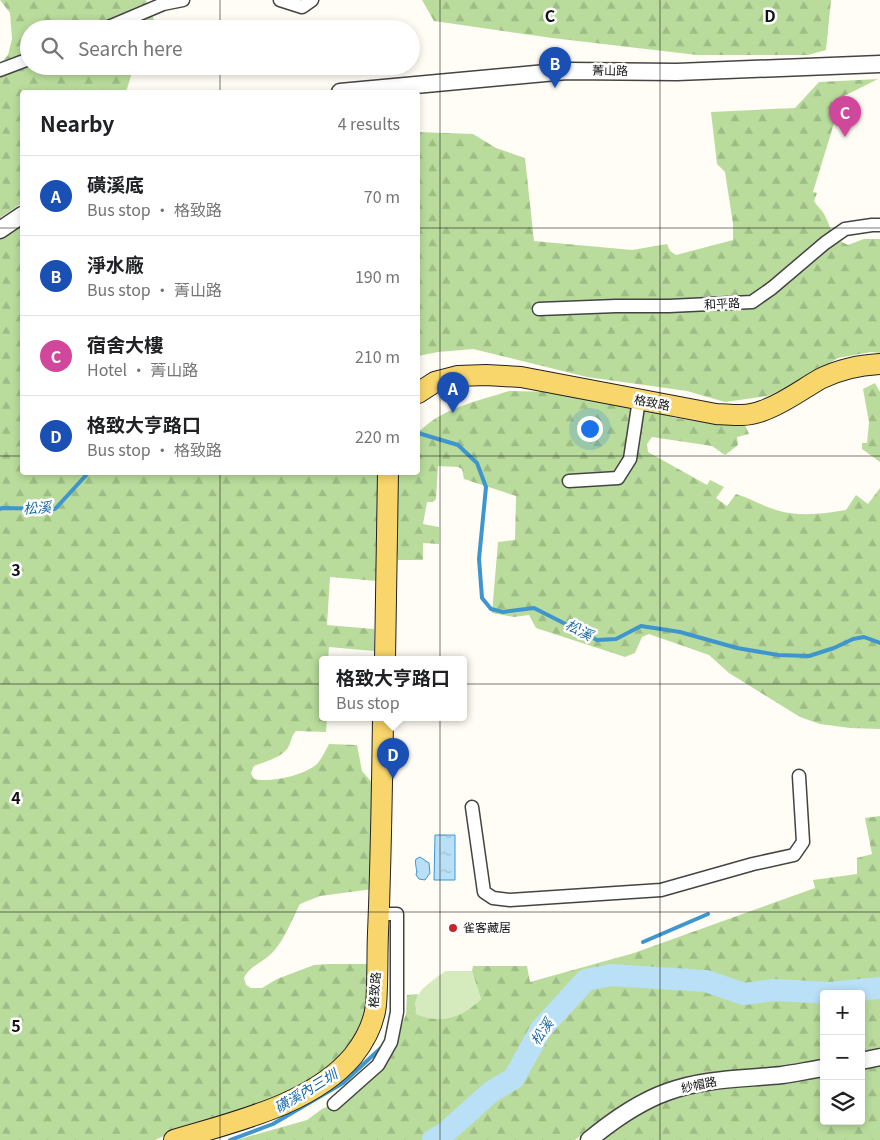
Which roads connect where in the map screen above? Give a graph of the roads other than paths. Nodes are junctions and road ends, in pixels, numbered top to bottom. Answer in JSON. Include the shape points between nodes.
{"nodes":[{"id":1,"x":183,"y":0,"type":"edge"},
{"id":2,"x":280,"y":0,"type":"edge"},
{"id":3,"x":312,"y":0,"type":"edge"},
{"id":4,"x":125,"y":20,"type":"edge"},
{"id":5,"x":20,"y":62,"type":"edge"},
{"id":6,"x":880,"y":64,"type":"edge"},
{"id":7,"x":0,"y":70,"type":"edge"},
{"id":8,"x":362,"y":90,"type":"edge"},
{"id":9,"x":20,"y":216,"type":"edge"},
{"id":10,"x":880,"y":225,"type":"edge"},
{"id":11,"x":0,"y":230,"type":"edge"},
{"id":12,"x":539,"y":309,"type":"dead end"},
{"id":13,"x":880,"y":364,"type":"edge"},
{"id":14,"x":420,"y":392,"type":"edge"},
{"id":15,"x":639,"y":400,"type":"junction"},
{"id":16,"x":388,"y":475,"type":"edge"},
{"id":17,"x":569,"y":481,"type":"dead end"},
{"id":18,"x":385,"y":656,"type":"edge"},
{"id":19,"x":383,"y":721,"type":"edge"},
{"id":20,"x":799,"y":776,"type":"dead end"},
{"id":21,"x":472,"y":807,"type":"dead end"},
{"id":22,"x":386,"y":958,"type":"junction"},
{"id":23,"x":880,"y":1057,"type":"edge"},
{"id":24,"x":865,"y":1061,"type":"edge"},
{"id":25,"x":820,"y":1069,"type":"edge"},
{"id":26,"x":334,"y":1104,"type":"dead end"},
{"id":27,"x":174,"y":1140,"type":"edge"},
{"id":28,"x":589,"y":1140,"type":"edge"}],
"edges":[{"from":1,"to":4,"type":"street","via":[[163,4]]},
{"from":2,"to":3,"type":"street","via":[[302,7]]},
{"from":5,"to":7,"type":"street"},
{"from":6,"to":8,"type":"street","name":"菁山路","via":[[677,72],[567,71]]},
{"from":9,"to":11,"type":"street"},
{"from":10,"to":12,"type":"street","name":"和平路","via":[[845,229],[752,302]]},
{"from":13,"to":15,"type":"main road","name":"格致路","via":[[847,369],[822,378],[782,402],[743,416]]},
{"from":14,"to":15,"type":"main road","name":"格致路","via":[[435,382],[458,376],[486,375],[522,378]]},
{"from":15,"to":17,"type":"street","via":[[630,459],[618,478]]},
{"from":16,"to":18,"type":"main road"},
{"from":19,"to":22,"type":"main road","name":"格致路","via":[[379,914]]},
{"from":20,"to":21,"type":"street","via":[[802,842],[794,855],[661,890],[510,900],[493,898],[484,892]]},
{"from":22,"to":26,"type":"street","via":[[397,1012],[391,1042],[378,1066]]},
{"from":22,"to":27,"type":"main road","name":"格致路","via":[[371,1022],[353,1056],[336,1072],[318,1086],[262,1112]]},
{"from":23,"to":24,"type":"street"},
{"from":25,"to":28,"type":"street","name":"紗帽路","via":[[716,1080],[669,1091],[644,1101]]}]}
